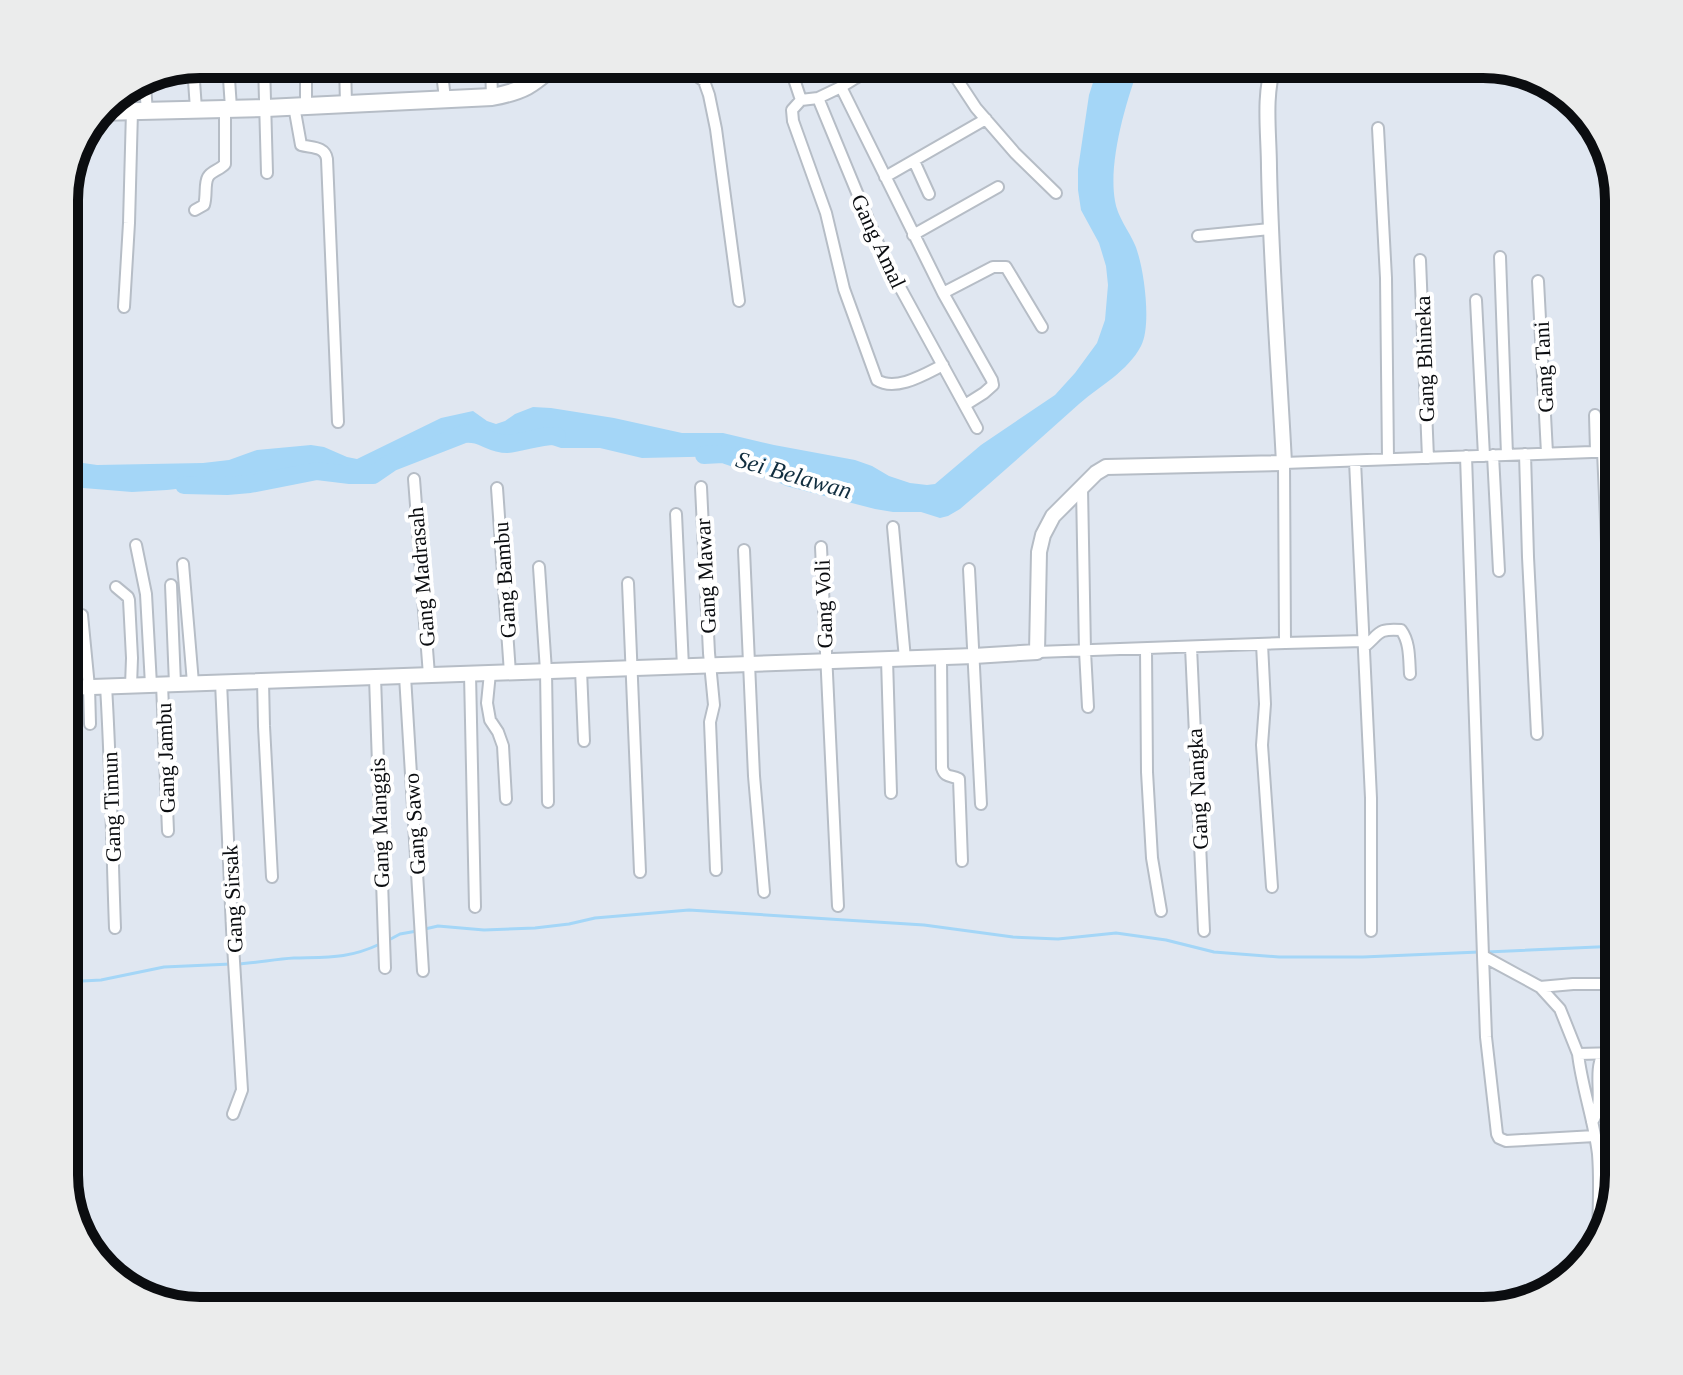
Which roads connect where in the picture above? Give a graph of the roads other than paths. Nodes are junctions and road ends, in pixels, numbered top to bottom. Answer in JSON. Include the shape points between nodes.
{"nodes":[{"id":1,"x":228,"y":78,"type":"edge"},
{"id":2,"x":265,"y":78,"type":"edge"},
{"id":3,"x":304,"y":78,"type":"edge"},
{"id":4,"x":345,"y":78,"type":"edge"},
{"id":5,"x":443,"y":78,"type":"edge"},
{"id":6,"x":491,"y":78,"type":"edge"},
{"id":7,"x":539,"y":78,"type":"edge"},
{"id":8,"x":700,"y":78,"type":"edge"},
{"id":9,"x":794,"y":78,"type":"edge"},
{"id":10,"x":856,"y":78,"type":"edge"},
{"id":11,"x":956,"y":78,"type":"edge"},
{"id":12,"x":1271,"y":78,"type":"edge"},
{"id":13,"x":194,"y":79,"type":"edge"},
{"id":14,"x":841,"y":87,"type":"junction"},
{"id":15,"x":143,"y":92,"type":"edge"},
{"id":16,"x":492,"y":97,"type":"junction"},
{"id":17,"x":818,"y":98,"type":"junction"},
{"id":18,"x":445,"y":99,"type":"junction"},
{"id":19,"x":801,"y":100,"type":"junction"},
{"id":20,"x":346,"y":104,"type":"junction"},
{"id":21,"x":300,"y":106,"type":"junction"},
{"id":22,"x":266,"y":108,"type":"junction"},
{"id":23,"x":196,"y":109,"type":"junction"},
{"id":24,"x":228,"y":109,"type":"junction"},
{"id":25,"x":139,"y":111,"type":"junction"},
{"id":26,"x":117,"y":112,"type":"edge"},
{"id":27,"x":986,"y":119,"type":"junction"},
{"id":28,"x":1378,"y":128,"type":"dead end"},
{"id":29,"x":914,"y":161,"type":"junction"},
{"id":30,"x":267,"y":173,"type":"dead end"},
{"id":31,"x":885,"y":177,"type":"junction"},
{"id":32,"x":998,"y":187,"type":"dead end"},
{"id":33,"x":1056,"y":193,"type":"dead end"},
{"id":34,"x":929,"y":194,"type":"dead end"},
{"id":35,"x":195,"y":210,"type":"dead end"},
{"id":36,"x":1270,"y":229,"type":"junction"},
{"id":37,"x":913,"y":235,"type":"junction"},
{"id":38,"x":1198,"y":236,"type":"dead end"},
{"id":39,"x":1500,"y":257,"type":"dead end"},
{"id":40,"x":1420,"y":260,"type":"dead end"},
{"id":41,"x":1538,"y":281,"type":"dead end"},
{"id":42,"x":943,"y":293,"type":"junction"},
{"id":43,"x":1476,"y":300,"type":"dead end"},
{"id":44,"x":739,"y":301,"type":"dead end"},
{"id":45,"x":124,"y":307,"type":"dead end"},
{"id":46,"x":1042,"y":327,"type":"dead end"},
{"id":47,"x":943,"y":365,"type":"junction"},
{"id":48,"x":965,"y":405,"type":"junction"},
{"id":49,"x":1595,"y":415,"type":"dead end"},
{"id":50,"x":338,"y":422,"type":"dead end"},
{"id":51,"x":977,"y":428,"type":"dead end"},
{"id":52,"x":1600,"y":451,"type":"junction"},
{"id":53,"x":1605,"y":451,"type":"edge"},
{"id":54,"x":1547,"y":453,"type":"junction"},
{"id":55,"x":1525,"y":454,"type":"junction"},
{"id":56,"x":1507,"y":455,"type":"junction"},
{"id":57,"x":1466,"y":456,"type":"junction"},
{"id":58,"x":1488,"y":456,"type":"junction"},
{"id":59,"x":1428,"y":458,"type":"junction"},
{"id":60,"x":1388,"y":459,"type":"junction"},
{"id":61,"x":1355,"y":461,"type":"junction"},
{"id":62,"x":1284,"y":463,"type":"junction"},
{"id":63,"x":414,"y":479,"type":"dead end"},
{"id":64,"x":701,"y":487,"type":"dead end"},
{"id":65,"x":497,"y":488,"type":"dead end"},
{"id":66,"x":1082,"y":488,"type":"junction"},
{"id":67,"x":676,"y":514,"type":"dead end"},
{"id":68,"x":893,"y":527,"type":"dead end"},
{"id":69,"x":1605,"y":528,"type":"edge"},
{"id":70,"x":136,"y":545,"type":"dead end"},
{"id":71,"x":821,"y":547,"type":"dead end"},
{"id":72,"x":744,"y":550,"type":"dead end"},
{"id":73,"x":183,"y":564,"type":"dead end"},
{"id":74,"x":539,"y":567,"type":"dead end"},
{"id":75,"x":969,"y":569,"type":"dead end"},
{"id":76,"x":1499,"y":571,"type":"dead end"},
{"id":77,"x":628,"y":583,"type":"dead end"},
{"id":78,"x":171,"y":585,"type":"dead end"},
{"id":79,"x":116,"y":587,"type":"dead end"},
{"id":80,"x":82,"y":615,"type":"dead end"},
{"id":81,"x":1285,"y":643,"type":"junction"},
{"id":82,"x":1262,"y":644,"type":"junction"},
{"id":83,"x":1364,"y":644,"type":"junction"},
{"id":84,"x":1191,"y":647,"type":"junction"},
{"id":85,"x":1146,"y":649,"type":"junction"},
{"id":86,"x":1085,"y":651,"type":"junction"},
{"id":87,"x":1037,"y":652,"type":"junction"},
{"id":88,"x":974,"y":656,"type":"junction"},
{"id":89,"x":941,"y":658,"type":"junction"},
{"id":90,"x":887,"y":659,"type":"junction"},
{"id":91,"x":905,"y":659,"type":"junction"},
{"id":92,"x":825,"y":662,"type":"junction"},
{"id":93,"x":750,"y":664,"type":"junction"},
{"id":94,"x":712,"y":666,"type":"junction"},
{"id":95,"x":683,"y":667,"type":"junction"},
{"id":96,"x":630,"y":668,"type":"junction"},
{"id":97,"x":581,"y":670,"type":"junction"},
{"id":98,"x":546,"y":671,"type":"junction"},
{"id":99,"x":490,"y":673,"type":"junction"},
{"id":100,"x":510,"y":673,"type":"junction"},
{"id":101,"x":470,"y":674,"type":"junction"},
{"id":102,"x":1410,"y":674,"type":"dead end"},
{"id":103,"x":429,"y":675,"type":"junction"},
{"id":104,"x":405,"y":676,"type":"junction"},
{"id":105,"x":375,"y":677,"type":"junction"},
{"id":106,"x":263,"y":681,"type":"junction"},
{"id":107,"x":221,"y":682,"type":"junction"},
{"id":108,"x":193,"y":683,"type":"junction"},
{"id":109,"x":162,"y":684,"type":"junction"},
{"id":110,"x":106,"y":686,"type":"junction"},
{"id":111,"x":131,"y":686,"type":"junction"},
{"id":112,"x":78,"y":687,"type":"edge"},
{"id":113,"x":89,"y":687,"type":"junction"},
{"id":114,"x":1088,"y":707,"type":"dead end"},
{"id":115,"x":90,"y":724,"type":"dead end"},
{"id":116,"x":1537,"y":734,"type":"dead end"},
{"id":117,"x":584,"y":741,"type":"dead end"},
{"id":118,"x":891,"y":793,"type":"dead end"},
{"id":119,"x":506,"y":799,"type":"dead end"},
{"id":120,"x":548,"y":802,"type":"dead end"},
{"id":121,"x":981,"y":804,"type":"dead end"},
{"id":122,"x":168,"y":831,"type":"dead end"},
{"id":123,"x":962,"y":861,"type":"dead end"},
{"id":124,"x":716,"y":870,"type":"dead end"},
{"id":125,"x":640,"y":872,"type":"dead end"},
{"id":126,"x":272,"y":877,"type":"dead end"},
{"id":127,"x":1272,"y":887,"type":"dead end"},
{"id":128,"x":764,"y":892,"type":"dead end"},
{"id":129,"x":838,"y":906,"type":"dead end"},
{"id":130,"x":475,"y":907,"type":"dead end"},
{"id":131,"x":1161,"y":911,"type":"dead end"},
{"id":132,"x":115,"y":928,"type":"dead end"},
{"id":133,"x":1204,"y":931,"type":"dead end"},
{"id":134,"x":1371,"y":931,"type":"dead end"},
{"id":135,"x":1483,"y":954,"type":"junction"},
{"id":136,"x":385,"y":968,"type":"dead end"},
{"id":137,"x":423,"y":971,"type":"dead end"},
{"id":138,"x":1605,"y":984,"type":"edge"},
{"id":139,"x":1540,"y":987,"type":"junction"},
{"id":140,"x":1578,"y":1054,"type":"junction"},
{"id":141,"x":1603,"y":1054,"type":"joint"},
{"id":142,"x":233,"y":1114,"type":"dead end"},
{"id":143,"x":1592,"y":1122,"type":"junction"},
{"id":144,"x":1595,"y":1136,"type":"junction"},
{"id":145,"x":1598,"y":1216,"type":"edge"}],
"edges":[{"from":1,"to":24,"type":"street"},
{"from":2,"to":22,"type":"street"},
{"from":3,"to":21,"type":"street"},
{"from":4,"to":20,"type":"street"},
{"from":5,"to":18,"type":"street"},
{"from":6,"to":16,"type":"street"},
{"from":7,"to":16,"type":"main road","via":[[516,93]]},
{"from":8,"to":44,"type":"street","via":[[716,129]]},
{"from":9,"to":19,"type":"street"},
{"from":10,"to":14,"type":"street"},
{"from":11,"to":27,"type":"street"},
{"from":12,"to":36,"type":"street"},
{"from":13,"to":23,"type":"street"},
{"from":14,"to":17,"type":"street"},
{"from":14,"to":31,"type":"street"},
{"from":15,"to":25,"type":"street"},
{"from":16,"to":18,"type":"main road"},
{"from":17,"to":19,"type":"street"},
{"from":17,"to":47,"type":"street","name":"Gang Amal","via":[[884,258]]},
{"from":18,"to":20,"type":"main road"},
{"from":19,"to":47,"type":"street","via":[[792,110],[793,121],[877,380],[886,384],[914,379]]},
{"from":20,"to":21,"type":"main road"},
{"from":21,"to":22,"type":"main road"},
{"from":21,"to":50,"type":"street","via":[[301,145],[323,150],[327,159]]},
{"from":22,"to":24,"type":"main road"},
{"from":22,"to":30,"type":"street"},
{"from":23,"to":24,"type":"main road"},
{"from":23,"to":25,"type":"main road"},
{"from":24,"to":35,"type":"street","via":[[225,164],[207,177],[204,205]]},
{"from":25,"to":26,"type":"main road"},
{"from":25,"to":45,"type":"street"},
{"from":27,"to":29,"type":"street"},
{"from":27,"to":33,"type":"street"},
{"from":28,"to":60,"type":"street"},
{"from":29,"to":31,"type":"street"},
{"from":29,"to":34,"type":"street"},
{"from":31,"to":37,"type":"street"},
{"from":32,"to":37,"type":"street"},
{"from":36,"to":38,"type":"street"},
{"from":36,"to":62,"type":"street"},
{"from":37,"to":42,"type":"street"},
{"from":39,"to":56,"type":"street"},
{"from":40,"to":59,"type":"street","name":"Gang Bhineka"},
{"from":41,"to":54,"type":"street","name":"Gang Tani"},
{"from":42,"to":46,"type":"street","via":[[993,267],[1006,267]]},
{"from":42,"to":48,"type":"street","via":[[993,383]]},
{"from":43,"to":58,"type":"street"},
{"from":47,"to":48,"type":"street","name":"Gang Amal"},
{"from":48,"to":51,"type":"street","name":"Gang Amal"},
{"from":49,"to":52,"type":"street"},
{"from":52,"to":53,"type":"street"},
{"from":52,"to":54,"type":"street"},
{"from":52,"to":69,"type":"street"},
{"from":54,"to":55,"type":"street"},
{"from":55,"to":56,"type":"street"},
{"from":55,"to":116,"type":"street"},
{"from":56,"to":58,"type":"street"},
{"from":57,"to":58,"type":"street"},
{"from":57,"to":59,"type":"street"},
{"from":57,"to":135,"type":"street"},
{"from":58,"to":76,"type":"street"},
{"from":59,"to":60,"type":"street"},
{"from":60,"to":61,"type":"street"},
{"from":61,"to":62,"type":"street"},
{"from":61,"to":83,"type":"street"},
{"from":62,"to":66,"type":"street","via":[[1106,467]]},
{"from":62,"to":81,"type":"street"},
{"from":63,"to":103,"type":"street","name":"Gang Madrasah"},
{"from":64,"to":94,"type":"street","name":"Gang Mawar"},
{"from":65,"to":100,"type":"street","name":"Gang Bambu"},
{"from":66,"to":86,"type":"street"},
{"from":66,"to":87,"type":"street","via":[[1053,516],[1043,535]]},
{"from":67,"to":95,"type":"street"},
{"from":68,"to":91,"type":"street"},
{"from":70,"to":109,"type":"street"},
{"from":71,"to":92,"type":"street","name":"Gang Voli"},
{"from":72,"to":93,"type":"street"},
{"from":73,"to":108,"type":"street"},
{"from":74,"to":98,"type":"street"},
{"from":75,"to":88,"type":"street"},
{"from":77,"to":96,"type":"street"},
{"from":78,"to":109,"type":"street"},
{"from":79,"to":111,"type":"street","via":[[128,597]]},
{"from":80,"to":113,"type":"street"},
{"from":81,"to":82,"type":"street"},
{"from":81,"to":83,"type":"street"},
{"from":82,"to":84,"type":"street"},
{"from":82,"to":127,"type":"street","via":[[1262,745]]},
{"from":83,"to":102,"type":"street","via":[[1383,631],[1401,630]]},
{"from":83,"to":134,"type":"street"},
{"from":84,"to":85,"type":"street"},
{"from":84,"to":133,"type":"street","name":"Gang Nangka"},
{"from":85,"to":86,"type":"street"},
{"from":85,"to":131,"type":"street","via":[[1147,772]]},
{"from":86,"to":87,"type":"street"},
{"from":86,"to":114,"type":"street"},
{"from":87,"to":88,"type":"street"},
{"from":88,"to":89,"type":"street"},
{"from":88,"to":121,"type":"street"},
{"from":89,"to":91,"type":"street"},
{"from":89,"to":123,"type":"street","via":[[942,768],[948,777],[959,779]]},
{"from":90,"to":91,"type":"street"},
{"from":90,"to":92,"type":"street"},
{"from":90,"to":118,"type":"street"},
{"from":92,"to":93,"type":"street"},
{"from":92,"to":129,"type":"street","name":"Gang Voli"},
{"from":93,"to":94,"type":"street"},
{"from":93,"to":128,"type":"street"},
{"from":94,"to":95,"type":"street"},
{"from":94,"to":124,"type":"street","name":"Gang Mawar"},
{"from":95,"to":96,"type":"street"},
{"from":96,"to":97,"type":"street"},
{"from":96,"to":125,"type":"street"},
{"from":97,"to":98,"type":"street"},
{"from":97,"to":117,"type":"street"},
{"from":98,"to":100,"type":"street"},
{"from":98,"to":120,"type":"street"},
{"from":99,"to":100,"type":"street"},
{"from":99,"to":101,"type":"street"},
{"from":99,"to":119,"type":"street","via":[[487,703],[503,746]]},
{"from":101,"to":103,"type":"street"},
{"from":101,"to":130,"type":"street"},
{"from":103,"to":104,"type":"street"},
{"from":104,"to":105,"type":"street"},
{"from":104,"to":137,"type":"street","name":"Gang Sawo"},
{"from":105,"to":106,"type":"street"},
{"from":105,"to":136,"type":"street","name":"Gang Manggis"},
{"from":106,"to":107,"type":"street"},
{"from":106,"to":126,"type":"street"},
{"from":107,"to":108,"type":"street"},
{"from":107,"to":142,"type":"street","name":"Gang Sirsak","via":[[242,1090]]},
{"from":108,"to":109,"type":"street"},
{"from":109,"to":111,"type":"street"},
{"from":109,"to":122,"type":"street","name":"Gang Jambu"},
{"from":110,"to":111,"type":"street"},
{"from":110,"to":113,"type":"street"},
{"from":110,"to":132,"type":"street","name":"Gang Timun"},
{"from":112,"to":113,"type":"street"},
{"from":113,"to":115,"type":"street"},
{"from":135,"to":139,"type":"street"},
{"from":135,"to":144,"type":"street","via":[[1486,1037],[1499,1138]]},
{"from":138,"to":139,"type":"street"},
{"from":139,"to":140,"type":"street","via":[[1560,1009]]},
{"from":140,"to":141,"type":"street"},
{"from":140,"to":143,"type":"street"},
{"from":141,"to":143,"type":"street"},
{"from":143,"to":144,"type":"street"},
{"from":144,"to":145,"type":"street"}]}
